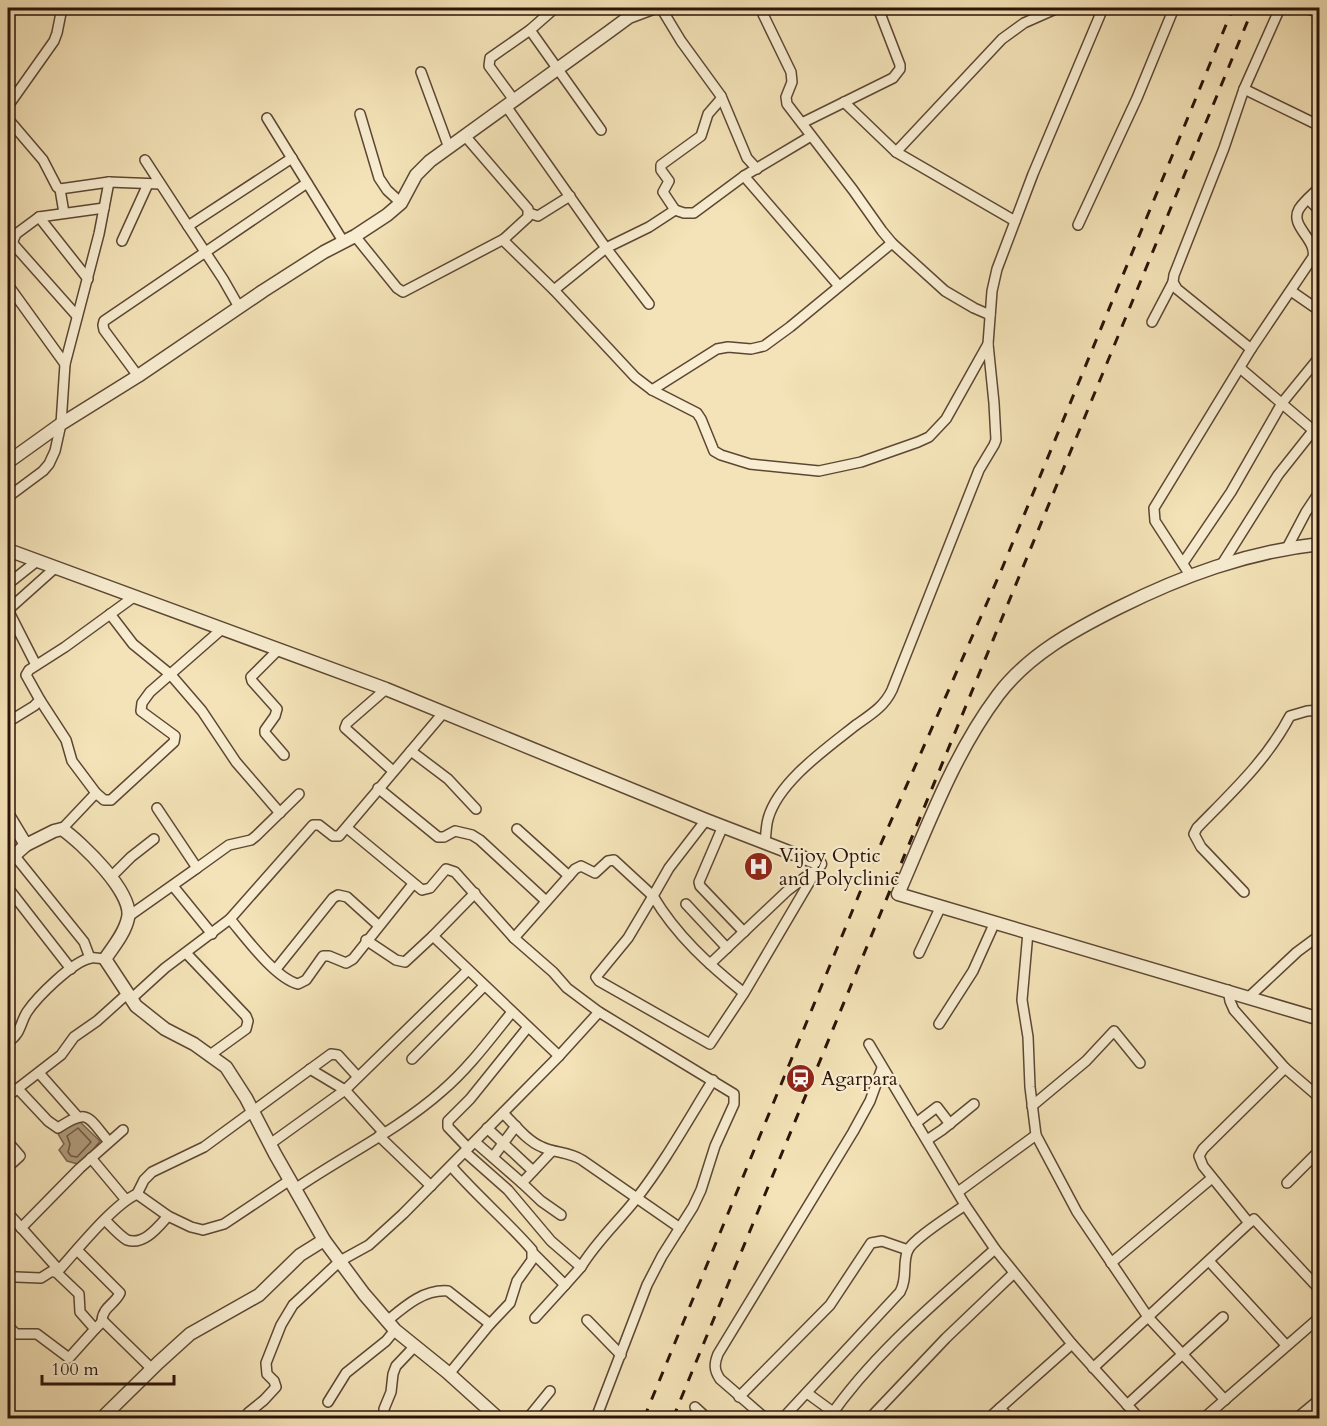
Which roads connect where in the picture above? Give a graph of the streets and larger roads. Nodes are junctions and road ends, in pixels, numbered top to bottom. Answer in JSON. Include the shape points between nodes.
{"nodes":[{"id":1,"x":62,"y":8,"type":"edge"},
{"id":2,"x":555,"y":8,"type":"edge"},
{"id":3,"x":653,"y":8,"type":"edge"},
{"id":4,"x":661,"y":8,"type":"edge"},
{"id":5,"x":760,"y":8,"type":"edge"},
{"id":6,"x":878,"y":8,"type":"edge"},
{"id":7,"x":1058,"y":8,"type":"edge"},
{"id":8,"x":1102,"y":8,"type":"edge"},
{"id":9,"x":1174,"y":8,"type":"edge"},
{"id":10,"x":1280,"y":8,"type":"edge"},
{"id":11,"x":1310,"y":8,"type":"edge"},
{"id":12,"x":1320,"y":11,"type":"edge"},
{"id":13,"x":626,"y":12,"type":"edge"},
{"id":14,"x":530,"y":30,"type":"junction"},
{"id":15,"x":558,"y":69,"type":"junction"},
{"id":16,"x":421,"y":72,"type":"dead end"},
{"id":17,"x":1244,"y":88,"type":"junction"},
{"id":18,"x":10,"y":94,"type":"edge"},
{"id":19,"x":721,"y":96,"type":"junction"},
{"id":20,"x":844,"y":102,"type":"junction"},
{"id":21,"x":510,"y":103,"type":"junction"},
{"id":22,"x":8,"y":106,"type":"edge"},
{"id":23,"x":360,"y":114,"type":"dead end"},
{"id":24,"x":267,"y":118,"type":"dead end"},
{"id":25,"x":8,"y":119,"type":"edge"},
{"id":26,"x":802,"y":123,"type":"junction"},
{"id":27,"x":1320,"y":126,"type":"edge"},
{"id":28,"x":601,"y":130,"type":"dead end"},
{"id":29,"x":811,"y":136,"type":"junction"},
{"id":30,"x":466,"y":137,"type":"junction"},
{"id":31,"x":449,"y":148,"type":"junction"},
{"id":32,"x":897,"y":152,"type":"junction"},
{"id":33,"x":292,"y":158,"type":"junction"},
{"id":34,"x":145,"y":160,"type":"dead end"},
{"id":35,"x":757,"y":169,"type":"junction"},
{"id":36,"x":744,"y":176,"type":"junction"},
{"id":37,"x":109,"y":182,"type":"junction"},
{"id":38,"x":307,"y":183,"type":"junction"},
{"id":39,"x":148,"y":184,"type":"junction"},
{"id":40,"x":160,"y":184,"type":"junction"},
{"id":41,"x":1320,"y":187,"type":"edge"},
{"id":42,"x":60,"y":189,"type":"junction"},
{"id":43,"x":570,"y":196,"type":"junction"},
{"id":44,"x":1308,"y":199,"type":"junction"},
{"id":45,"x":401,"y":202,"type":"junction"},
{"id":46,"x":104,"y":208,"type":"junction"},
{"id":47,"x":675,"y":210,"type":"junction"},
{"id":48,"x":1320,"y":210,"type":"edge"},
{"id":49,"x":64,"y":213,"type":"junction"},
{"id":50,"x":529,"y":213,"type":"junction"},
{"id":51,"x":39,"y":217,"type":"junction"},
{"id":52,"x":1015,"y":221,"type":"junction"},
{"id":53,"x":1078,"y":225,"type":"dead end"},
{"id":54,"x":188,"y":226,"type":"junction"},
{"id":55,"x":355,"y":236,"type":"junction"},
{"id":56,"x":504,"y":239,"type":"junction"},
{"id":57,"x":122,"y":241,"type":"dead end"},
{"id":58,"x":343,"y":241,"type":"junction"},
{"id":59,"x":892,"y":243,"type":"junction"},
{"id":60,"x":606,"y":248,"type":"junction"},
{"id":61,"x":205,"y":254,"type":"junction"},
{"id":62,"x":88,"y":279,"type":"junction"},
{"id":63,"x":1173,"y":282,"type":"junction"},
{"id":64,"x":8,"y":285,"type":"edge"},
{"id":65,"x":839,"y":286,"type":"junction"},
{"id":66,"x":554,"y":290,"type":"junction"},
{"id":67,"x":1291,"y":291,"type":"junction"},
{"id":68,"x":649,"y":304,"type":"dead end"},
{"id":69,"x":239,"y":307,"type":"junction"},
{"id":70,"x":1320,"y":311,"type":"edge"},
{"id":71,"x":990,"y":315,"type":"junction"},
{"id":72,"x":78,"y":316,"type":"junction"},
{"id":73,"x":1152,"y":322,"type":"dead end"},
{"id":74,"x":988,"y":344,"type":"junction"},
{"id":75,"x":1251,"y":349,"type":"junction"},
{"id":76,"x":1317,"y":360,"type":"dead end"},
{"id":77,"x":65,"y":364,"type":"junction"},
{"id":78,"x":1240,"y":368,"type":"junction"},
{"id":79,"x":138,"y":376,"type":"junction"},
{"id":80,"x":652,"y":390,"type":"junction"},
{"id":81,"x":1282,"y":403,"type":"junction"},
{"id":82,"x":1320,"y":422,"type":"edge"},
{"id":83,"x":61,"y":424,"type":"junction"},
{"id":84,"x":1316,"y":433,"type":"edge"},
{"id":85,"x":8,"y":462,"type":"edge"},
{"id":86,"x":1320,"y":491,"type":"edge"},
{"id":87,"x":8,"y":497,"type":"edge"},
{"id":88,"x":1320,"y":544,"type":"edge"},
{"id":89,"x":1287,"y":549,"type":"junction"},
{"id":90,"x":8,"y":550,"type":"edge"},
{"id":91,"x":37,"y":561,"type":"junction"},
{"id":92,"x":1183,"y":563,"type":"junction"},
{"id":93,"x":1222,"y":564,"type":"junction"},
{"id":94,"x":55,"y":568,"type":"junction"},
{"id":95,"x":1190,"y":574,"type":"junction"},
{"id":96,"x":8,"y":584,"type":"edge"},
{"id":97,"x":135,"y":596,"type":"junction"},
{"id":98,"x":8,"y":610,"type":"edge"},
{"id":99,"x":110,"y":614,"type":"junction"},
{"id":100,"x":222,"y":629,"type":"junction"},
{"id":101,"x":279,"y":649,"type":"junction"},
{"id":102,"x":36,"y":665,"type":"junction"},
{"id":103,"x":171,"y":675,"type":"junction"},
{"id":104,"x":386,"y":688,"type":"junction"},
{"id":105,"x":40,"y":700,"type":"junction"},
{"id":106,"x":1320,"y":710,"type":"edge"},
{"id":107,"x":444,"y":712,"type":"junction"},
{"id":108,"x":8,"y":722,"type":"edge"},
{"id":109,"x":411,"y":751,"type":"junction"},
{"id":110,"x":284,"y":755,"type":"dead end"},
{"id":111,"x":393,"y":771,"type":"junction"},
{"id":112,"x":378,"y":788,"type":"junction"},
{"id":113,"x":96,"y":792,"type":"junction"},
{"id":114,"x":298,"y":794,"type":"dead end"},
{"id":115,"x":157,"y":808,"type":"dead end"},
{"id":116,"x":476,"y":809,"type":"dead end"},
{"id":117,"x":280,"y":813,"type":"junction"},
{"id":118,"x":8,"y":815,"type":"edge"},
{"id":119,"x":706,"y":820,"type":"junction"},
{"id":120,"x":723,"y":826,"type":"junction"},
{"id":121,"x":346,"y":828,"type":"junction"},
{"id":122,"x":62,"y":829,"type":"junction"},
{"id":123,"x":518,"y":829,"type":"dead end"},
{"id":124,"x":154,"y":839,"type":"dead end"},
{"id":125,"x":765,"y":842,"type":"junction"},
{"id":126,"x":26,"y":845,"type":"junction"},
{"id":127,"x":11,"y":858,"type":"edge"},
{"id":128,"x":197,"y":868,"type":"junction"},
{"id":129,"x":817,"y":868,"type":"junction"},
{"id":130,"x":569,"y":876,"type":"junction"},
{"id":131,"x":111,"y":877,"type":"junction"},
{"id":132,"x":413,"y":884,"type":"junction"},
{"id":133,"x":173,"y":886,"type":"junction"},
{"id":134,"x":8,"y":888,"type":"edge"},
{"id":135,"x":1244,"y":892,"type":"dead end"},
{"id":136,"x":475,"y":893,"type":"junction"},
{"id":137,"x":653,"y":896,"type":"junction"},
{"id":138,"x":546,"y":901,"type":"junction"},
{"id":139,"x":686,"y":904,"type":"dead end"},
{"id":140,"x":941,"y":906,"type":"junction"},
{"id":141,"x":129,"y":916,"type":"junction"},
{"id":142,"x":230,"y":919,"type":"junction"},
{"id":143,"x":995,"y":922,"type":"junction"},
{"id":144,"x":378,"y":925,"type":"junction"},
{"id":145,"x":744,"y":932,"type":"junction"},
{"id":146,"x":1028,"y":932,"type":"junction"},
{"id":147,"x":212,"y":934,"type":"junction"},
{"id":148,"x":1320,"y":935,"type":"edge"},
{"id":149,"x":433,"y":936,"type":"junction"},
{"id":150,"x":514,"y":938,"type":"junction"},
{"id":151,"x":366,"y":940,"type":"junction"},
{"id":152,"x":727,"y":948,"type":"junction"},
{"id":153,"x":186,"y":953,"type":"junction"},
{"id":154,"x":919,"y":953,"type":"dead end"},
{"id":155,"x":90,"y":958,"type":"junction"},
{"id":156,"x":105,"y":960,"type":"junction"},
{"id":157,"x":710,"y":964,"type":"junction"},
{"id":158,"x":71,"y":969,"type":"junction"},
{"id":159,"x":276,"y":969,"type":"junction"},
{"id":160,"x":468,"y":970,"type":"junction"},
{"id":161,"x":484,"y":986,"type":"junction"},
{"id":162,"x":1228,"y":990,"type":"junction"},
{"id":163,"x":744,"y":993,"type":"junction"},
{"id":164,"x":129,"y":997,"type":"junction"},
{"id":165,"x":1249,"y":998,"type":"junction"},
{"id":166,"x":513,"y":1011,"type":"junction"},
{"id":167,"x":598,"y":1012,"type":"junction"},
{"id":168,"x":1320,"y":1019,"type":"edge"},
{"id":169,"x":939,"y":1024,"type":"dead end"},
{"id":170,"x":528,"y":1027,"type":"junction"},
{"id":171,"x":8,"y":1042,"type":"edge"},
{"id":172,"x":869,"y":1044,"type":"dead end"},
{"id":173,"x":210,"y":1055,"type":"junction"},
{"id":174,"x":559,"y":1056,"type":"junction"},
{"id":175,"x":412,"y":1059,"type":"dead end"},
{"id":176,"x":1140,"y":1063,"type":"dead end"},
{"id":177,"x":882,"y":1068,"type":"junction"},
{"id":178,"x":1285,"y":1068,"type":"junction"},
{"id":179,"x":310,"y":1069,"type":"junction"},
{"id":180,"x":39,"y":1073,"type":"junction"},
{"id":181,"x":358,"y":1077,"type":"junction"},
{"id":182,"x":713,"y":1080,"type":"junction"},
{"id":183,"x":18,"y":1089,"type":"junction"},
{"id":184,"x":345,"y":1090,"type":"junction"},
{"id":185,"x":8,"y":1096,"type":"edge"},
{"id":186,"x":1320,"y":1098,"type":"edge"},
{"id":187,"x":974,"y":1104,"type":"dead end"},
{"id":188,"x":1032,"y":1106,"type":"junction"},
{"id":189,"x":252,"y":1110,"type":"junction"},
{"id":190,"x":503,"y":1113,"type":"junction"},
{"id":191,"x":77,"y":1116,"type":"junction"},
{"id":192,"x":916,"y":1123,"type":"junction"},
{"id":193,"x":950,"y":1124,"type":"junction"},
{"id":194,"x":516,"y":1126,"type":"junction"},
{"id":195,"x":487,"y":1128,"type":"junction"},
{"id":196,"x":123,"y":1130,"type":"dead end"},
{"id":197,"x":382,"y":1135,"type":"junction"},
{"id":198,"x":1036,"y":1135,"type":"junction"},
{"id":199,"x":927,"y":1140,"type":"junction"},
{"id":200,"x":8,"y":1142,"type":"edge"},
{"id":201,"x":109,"y":1142,"type":"junction"},
{"id":202,"x":502,"y":1143,"type":"junction"},
{"id":203,"x":270,"y":1144,"type":"junction"},
{"id":204,"x":470,"y":1147,"type":"junction"},
{"id":205,"x":1320,"y":1150,"type":"edge"},
{"id":206,"x":552,"y":1151,"type":"junction"},
{"id":207,"x":493,"y":1157,"type":"junction"},
{"id":208,"x":91,"y":1158,"type":"junction"},
{"id":209,"x":451,"y":1166,"type":"junction"},
{"id":210,"x":8,"y":1167,"type":"edge"},
{"id":211,"x":533,"y":1171,"type":"junction"},
{"id":212,"x":1212,"y":1178,"type":"junction"},
{"id":213,"x":522,"y":1183,"type":"junction"},
{"id":214,"x":1287,"y":1183,"type":"dead end"},
{"id":215,"x":293,"y":1185,"type":"junction"},
{"id":216,"x":431,"y":1186,"type":"junction"},
{"id":217,"x":958,"y":1192,"type":"junction"},
{"id":218,"x":137,"y":1194,"type":"junction"},
{"id":219,"x":636,"y":1199,"type":"junction"},
{"id":220,"x":126,"y":1200,"type":"junction"},
{"id":221,"x":965,"y":1205,"type":"junction"},
{"id":222,"x":8,"y":1213,"type":"edge"},
{"id":223,"x":561,"y":1215,"type":"dead end"},
{"id":224,"x":168,"y":1216,"type":"junction"},
{"id":225,"x":105,"y":1221,"type":"junction"},
{"id":226,"x":1250,"y":1223,"type":"junction"},
{"id":227,"x":21,"y":1228,"type":"junction"},
{"id":228,"x":680,"y":1228,"type":"junction"},
{"id":229,"x":324,"y":1240,"type":"junction"},
{"id":230,"x":77,"y":1250,"type":"junction"},
{"id":231,"x":908,"y":1250,"type":"junction"},
{"id":232,"x":995,"y":1250,"type":"junction"},
{"id":233,"x":534,"y":1254,"type":"junction"},
{"id":234,"x":340,"y":1261,"type":"junction"},
{"id":235,"x":1209,"y":1261,"type":"junction"},
{"id":236,"x":1111,"y":1263,"type":"junction"},
{"id":237,"x":581,"y":1267,"type":"junction"},
{"id":238,"x":1014,"y":1273,"type":"junction"},
{"id":239,"x":16,"y":1277,"type":"dead end"},
{"id":240,"x":565,"y":1285,"type":"junction"},
{"id":241,"x":1320,"y":1290,"type":"edge"},
{"id":242,"x":1148,"y":1317,"type":"junction"},
{"id":243,"x":1223,"y":1317,"type":"dead end"},
{"id":244,"x":1320,"y":1317,"type":"edge"},
{"id":245,"x":535,"y":1318,"type":"dead end"},
{"id":246,"x":587,"y":1320,"type":"dead end"},
{"id":247,"x":103,"y":1321,"type":"junction"},
{"id":248,"x":490,"y":1324,"type":"junction"},
{"id":249,"x":391,"y":1325,"type":"junction"},
{"id":250,"x":8,"y":1326,"type":"edge"},
{"id":251,"x":95,"y":1329,"type":"junction"},
{"id":252,"x":1072,"y":1344,"type":"junction"},
{"id":253,"x":1286,"y":1345,"type":"junction"},
{"id":254,"x":415,"y":1346,"type":"junction"},
{"id":255,"x":621,"y":1355,"type":"junction"},
{"id":256,"x":1181,"y":1355,"type":"junction"},
{"id":257,"x":1093,"y":1368,"type":"junction"},
{"id":258,"x":152,"y":1369,"type":"junction"},
{"id":259,"x":449,"y":1374,"type":"junction"},
{"id":260,"x":550,"y":1391,"type":"dead end"},
{"id":261,"x":807,"y":1393,"type":"junction"},
{"id":262,"x":739,"y":1397,"type":"junction"},
{"id":263,"x":1320,"y":1399,"type":"edge"},
{"id":264,"x":1225,"y":1400,"type":"junction"},
{"id":265,"x":328,"y":1402,"type":"dead end"},
{"id":266,"x":1127,"y":1405,"type":"junction"},
{"id":267,"x":695,"y":1407,"type":"dead end"},
{"id":268,"x":1000,"y":1408,"type":"junction"},
{"id":269,"x":248,"y":1413,"type":"dead end"},
{"id":270,"x":831,"y":1415,"type":"edge"},
{"id":271,"x":102,"y":1419,"type":"edge"},
{"id":272,"x":385,"y":1419,"type":"edge"},
{"id":273,"x":498,"y":1419,"type":"edge"},
{"id":274,"x":528,"y":1419,"type":"edge"},
{"id":275,"x":596,"y":1419,"type":"edge"},
{"id":276,"x":707,"y":1419,"type":"edge"},
{"id":277,"x":765,"y":1419,"type":"edge"},
{"id":278,"x":783,"y":1419,"type":"edge"},
{"id":279,"x":870,"y":1419,"type":"edge"},
{"id":280,"x":989,"y":1419,"type":"edge"},
{"id":281,"x":1009,"y":1419,"type":"edge"},
{"id":282,"x":1139,"y":1419,"type":"edge"},
{"id":283,"x":1204,"y":1419,"type":"edge"},
{"id":284,"x":1297,"y":1419,"type":"edge"}],
"edges":[{"from":1,"to":18,"type":"street","via":[[54,40]]},
{"from":2,"to":14,"type":"street"},
{"from":3,"to":13,"type":"street"},
{"from":4,"to":19,"type":"street"},
{"from":5,"to":26,"type":"street","via":[[792,72],[786,100]]},
{"from":6,"to":20,"type":"street","via":[[900,69],[893,78]]},
{"from":7,"to":32,"type":"street","via":[[1024,23],[1002,39]]},
{"from":8,"to":52,"type":"street"},
{"from":9,"to":53,"type":"street"},
{"from":10,"to":17,"type":"street"},
{"from":11,"to":12,"type":"street"},
{"from":13,"to":15,"type":"street"},
{"from":14,"to":15,"type":"street"},
{"from":14,"to":21,"type":"street","via":[[489,61]]},
{"from":15,"to":21,"type":"street"},
{"from":15,"to":28,"type":"street"},
{"from":16,"to":31,"type":"street"},
{"from":17,"to":27,"type":"street"},
{"from":17,"to":63,"type":"street"},
{"from":18,"to":22,"type":"street"},
{"from":19,"to":35,"type":"street","via":[[747,158]]},
{"from":19,"to":47,"type":"street","via":[[708,114],[701,136],[662,165],[661,171],[669,181],[663,192]]},
{"from":20,"to":26,"type":"street"},
{"from":20,"to":32,"type":"street"},
{"from":21,"to":30,"type":"street"},
{"from":21,"to":43,"type":"street"},
{"from":23,"to":45,"type":"street","via":[[379,178]]},
{"from":24,"to":33,"type":"street"},
{"from":25,"to":42,"type":"street","via":[[43,160]]},
{"from":26,"to":29,"type":"street"},
{"from":29,"to":35,"type":"street"},
{"from":29,"to":59,"type":"street"},
{"from":30,"to":31,"type":"street"},
{"from":30,"to":50,"type":"street"},
{"from":31,"to":45,"type":"street","via":[[422,168]]},
{"from":32,"to":52,"type":"street"},
{"from":33,"to":38,"type":"street"},
{"from":33,"to":54,"type":"street"},
{"from":34,"to":40,"type":"street"},
{"from":35,"to":36,"type":"street"},
{"from":36,"to":47,"type":"street","via":[[694,213]]},
{"from":36,"to":65,"type":"street"},
{"from":37,"to":39,"type":"street"},
{"from":37,"to":42,"type":"street"},
{"from":37,"to":46,"type":"street"},
{"from":38,"to":58,"type":"street"},
{"from":38,"to":61,"type":"street"},
{"from":39,"to":40,"type":"street"},
{"from":39,"to":57,"type":"street"},
{"from":40,"to":54,"type":"street"},
{"from":41,"to":44,"type":"street"},
{"from":42,"to":49,"type":"street"},
{"from":43,"to":50,"type":"street","via":[[538,216]]},
{"from":43,"to":60,"type":"street"},
{"from":44,"to":48,"type":"street"},
{"from":44,"to":67,"type":"street","via":[[1297,217],[1314,251]]},
{"from":45,"to":55,"type":"street"},
{"from":46,"to":49,"type":"street"},
{"from":46,"to":62,"type":"street"},
{"from":47,"to":60,"type":"street"},
{"from":49,"to":51,"type":"street"},
{"from":50,"to":56,"type":"street"},
{"from":51,"to":62,"type":"street"},
{"from":51,"to":72,"type":"street","via":[[16,234],[14,245]]},
{"from":52,"to":71,"type":"street","via":[[993,280]]},
{"from":54,"to":61,"type":"street"},
{"from":55,"to":56,"type":"street","via":[[403,292]]},
{"from":55,"to":58,"type":"street"},
{"from":56,"to":66,"type":"street"},
{"from":58,"to":69,"type":"street"},
{"from":59,"to":65,"type":"street"},
{"from":59,"to":71,"type":"street","via":[[945,291]]},
{"from":60,"to":66,"type":"street"},
{"from":60,"to":68,"type":"street"},
{"from":61,"to":69,"type":"street"},
{"from":61,"to":79,"type":"street","via":[[104,321],[104,330]]},
{"from":62,"to":72,"type":"street"},
{"from":63,"to":73,"type":"street"},
{"from":63,"to":75,"type":"street"},
{"from":64,"to":77,"type":"street"},
{"from":65,"to":80,"type":"street","via":[[764,346],[717,349]]},
{"from":66,"to":80,"type":"street","via":[[634,377]]},
{"from":67,"to":70,"type":"street"},
{"from":67,"to":75,"type":"street"},
{"from":69,"to":79,"type":"street"},
{"from":71,"to":74,"type":"street"},
{"from":72,"to":77,"type":"street"},
{"from":74,"to":80,"type":"street","via":[[946,419],[929,437],[861,462],[819,471],[750,465],[721,455],[714,451],[697,413]]},
{"from":74,"to":125,"type":"street","via":[[994,445],[980,470],[892,690],[882,706],[820,752],[795,777],[772,809]]},
{"from":75,"to":78,"type":"street"},
{"from":76,"to":81,"type":"street"},
{"from":77,"to":83,"type":"street"},
{"from":78,"to":81,"type":"street"},
{"from":78,"to":92,"type":"street","via":[[1154,508],[1155,521]]},
{"from":79,"to":83,"type":"street"},
{"from":81,"to":84,"type":"street"},
{"from":81,"to":92,"type":"street","via":[[1231,492]]},
{"from":82,"to":84,"type":"street"},
{"from":83,"to":85,"type":"street"},
{"from":83,"to":87,"type":"street","via":[[49,464]]},
{"from":84,"to":93,"type":"street","via":[[1278,475]]},
{"from":86,"to":89,"type":"street"},
{"from":88,"to":89,"type":"street"},
{"from":89,"to":93,"type":"street"},
{"from":90,"to":91,"type":"street"},
{"from":91,"to":94,"type":"street"},
{"from":91,"to":96,"type":"street"},
{"from":92,"to":95,"type":"street"},
{"from":93,"to":95,"type":"street"},
{"from":94,"to":97,"type":"street"},
{"from":94,"to":98,"type":"street"},
{"from":95,"to":140,"type":"street","via":[[1069,633],[999,693],[959,758],[898,894]]},
{"from":97,"to":99,"type":"street"},
{"from":97,"to":100,"type":"street"},
{"from":98,"to":102,"type":"street"},
{"from":99,"to":102,"type":"street"},
{"from":99,"to":103,"type":"street","via":[[139,650]]},
{"from":100,"to":101,"type":"street"},
{"from":100,"to":103,"type":"street"},
{"from":101,"to":104,"type":"street"},
{"from":101,"to":110,"type":"street","via":[[251,677],[277,709],[265,733]]},
{"from":102,"to":105,"type":"street","via":[[26,675]]},
{"from":103,"to":113,"type":"street","via":[[150,692],[140,707],[146,716],[175,736],[174,742],[111,800],[104,800]]},
{"from":103,"to":117,"type":"street","via":[[207,718],[242,770]]},
{"from":104,"to":107,"type":"street"},
{"from":104,"to":111,"type":"street","via":[[345,728]]},
{"from":105,"to":108,"type":"street"},
{"from":105,"to":113,"type":"street","via":[[66,740],[72,761]]},
{"from":106,"to":135,"type":"street","via":[[1290,716],[1270,749],[1194,834],[1201,847]]},
{"from":107,"to":109,"type":"street"},
{"from":107,"to":119,"type":"street"},
{"from":109,"to":111,"type":"street"},
{"from":109,"to":116,"type":"street","via":[[448,779]]},
{"from":111,"to":112,"type":"street"},
{"from":112,"to":121,"type":"street"},
{"from":112,"to":138,"type":"street","via":[[438,837],[455,831],[476,837]]},
{"from":113,"to":122,"type":"street"},
{"from":114,"to":117,"type":"street"},
{"from":115,"to":128,"type":"street"},
{"from":117,"to":128,"type":"street","via":[[251,840],[229,845]]},
{"from":118,"to":126,"type":"street"},
{"from":119,"to":120,"type":"street"},
{"from":119,"to":137,"type":"street"},
{"from":120,"to":125,"type":"street"},
{"from":120,"to":145,"type":"street","via":[[699,882]]},
{"from":121,"to":132,"type":"street"},
{"from":121,"to":142,"type":"street","via":[[339,836],[333,836],[320,825],[313,825]]},
{"from":122,"to":126,"type":"street"},
{"from":122,"to":131,"type":"street"},
{"from":123,"to":130,"type":"street"},
{"from":124,"to":131,"type":"street"},
{"from":125,"to":129,"type":"street"},
{"from":126,"to":127,"type":"street"},
{"from":127,"to":155,"type":"street","via":[[84,942]]},
{"from":128,"to":133,"type":"street"},
{"from":129,"to":145,"type":"street"},
{"from":129,"to":163,"type":"street"},
{"from":130,"to":137,"type":"street","via":[[581,866],[595,873],[614,860]]},
{"from":130,"to":138,"type":"street"},
{"from":131,"to":141,"type":"street"},
{"from":132,"to":136,"type":"street","via":[[426,890],[446,868]]},
{"from":132,"to":144,"type":"street"},
{"from":133,"to":141,"type":"street"},
{"from":133,"to":147,"type":"street"},
{"from":134,"to":158,"type":"street"},
{"from":136,"to":149,"type":"street"},
{"from":136,"to":150,"type":"street"},
{"from":137,"to":157,"type":"street","via":[[674,928]]},
{"from":137,"to":163,"type":"street","via":[[628,938],[597,974],[598,981],[710,1044]]},
{"from":138,"to":150,"type":"street"},
{"from":139,"to":152,"type":"street"},
{"from":140,"to":143,"type":"street"},
{"from":140,"to":154,"type":"street"},
{"from":141,"to":156,"type":"street"},
{"from":142,"to":147,"type":"street"},
{"from":142,"to":159,"type":"street"},
{"from":143,"to":146,"type":"street"},
{"from":143,"to":169,"type":"street","via":[[973,970]]},
{"from":144,"to":151,"type":"street"},
{"from":144,"to":159,"type":"street","via":[[347,897],[338,895]]},
{"from":145,"to":152,"type":"street"},
{"from":146,"to":162,"type":"street"},
{"from":146,"to":188,"type":"street","via":[[1022,1000],[1029,1037]]},
{"from":147,"to":153,"type":"street"},
{"from":148,"to":165,"type":"street"},
{"from":149,"to":151,"type":"street","via":[[405,962]]},
{"from":149,"to":160,"type":"street"},
{"from":150,"to":167,"type":"street"},
{"from":151,"to":159,"type":"street","via":[[346,963],[323,956],[303,984],[294,983]]},
{"from":152,"to":157,"type":"street"},
{"from":153,"to":164,"type":"street"},
{"from":153,"to":173,"type":"street","via":[[248,1022],[246,1029]]},
{"from":155,"to":156,"type":"street"},
{"from":155,"to":158,"type":"street"},
{"from":156,"to":164,"type":"street"},
{"from":157,"to":163,"type":"street"},
{"from":158,"to":171,"type":"street","via":[[38,998],[15,1038]]},
{"from":160,"to":161,"type":"street"},
{"from":160,"to":181,"type":"street"},
{"from":161,"to":166,"type":"street"},
{"from":161,"to":175,"type":"street"},
{"from":162,"to":165,"type":"street"},
{"from":162,"to":178,"type":"street","via":[[1234,1010]]},
{"from":164,"to":173,"type":"street","via":[[165,1029]]},
{"from":164,"to":180,"type":"street","via":[[74,1037],[62,1055]]},
{"from":165,"to":168,"type":"street"},
{"from":166,"to":170,"type":"street"},
{"from":166,"to":197,"type":"street","via":[[447,1087]]},
{"from":167,"to":174,"type":"street"},
{"from":167,"to":182,"type":"street"},
{"from":170,"to":174,"type":"street"},
{"from":170,"to":204,"type":"street","via":[[448,1121],[448,1127]]},
{"from":172,"to":177,"type":"street"},
{"from":173,"to":189,"type":"street","via":[[225,1067]]},
{"from":174,"to":190,"type":"street"},
{"from":176,"to":188,"type":"street","via":[[1114,1031]]},
{"from":177,"to":192,"type":"street"},
{"from":177,"to":262,"type":"street","via":[[853,1132],[718,1354],[715,1371]]},
{"from":178,"to":186,"type":"street"},
{"from":178,"to":212,"type":"street","via":[[1201,1153],[1200,1160]]},
{"from":179,"to":181,"type":"street","via":[[334,1053]]},
{"from":179,"to":184,"type":"street"},
{"from":179,"to":189,"type":"street"},
{"from":180,"to":183,"type":"street"},
{"from":180,"to":191,"type":"street"},
{"from":181,"to":184,"type":"street"},
{"from":182,"to":219,"type":"street"},
{"from":182,"to":228,"type":"street","via":[[732,1091],[736,1098],[701,1190]]},
{"from":183,"to":185,"type":"street"},
{"from":183,"to":191,"type":"street","via":[[58,1128]]},
{"from":184,"to":197,"type":"street"},
{"from":184,"to":203,"type":"street"},
{"from":187,"to":193,"type":"street"},
{"from":188,"to":198,"type":"street"},
{"from":189,"to":203,"type":"street"},
{"from":189,"to":218,"type":"street","via":[[204,1147],[152,1172]]},
{"from":190,"to":194,"type":"street"},
{"from":190,"to":195,"type":"street"},
{"from":191,"to":201,"type":"street","via":[[92,1121]]},
{"from":192,"to":193,"type":"street","via":[[938,1107]]},
{"from":192,"to":199,"type":"street"},
{"from":193,"to":199,"type":"street"},
{"from":194,"to":202,"type":"street"},
{"from":194,"to":206,"type":"street","via":[[536,1144]]},
{"from":195,"to":202,"type":"street"},
{"from":195,"to":204,"type":"street"},
{"from":196,"to":201,"type":"street"},
{"from":197,"to":215,"type":"street"},
{"from":197,"to":216,"type":"street"},
{"from":198,"to":217,"type":"street"},
{"from":198,"to":236,"type":"street","via":[[1077,1212]]},
{"from":199,"to":217,"type":"street"},
{"from":200,"to":210,"type":"street","via":[[20,1156]]},
{"from":201,"to":208,"type":"street"},
{"from":202,"to":207,"type":"street"},
{"from":202,"to":211,"type":"street"},
{"from":203,"to":215,"type":"street"},
{"from":204,"to":207,"type":"street"},
{"from":204,"to":209,"type":"street"},
{"from":204,"to":237,"type":"street","via":[[551,1240]]},
{"from":205,"to":214,"type":"street"},
{"from":206,"to":211,"type":"street"},
{"from":206,"to":219,"type":"street","via":[[573,1154]]},
{"from":207,"to":213,"type":"street"},
{"from":208,"to":220,"type":"street"},
{"from":208,"to":227,"type":"street"},
{"from":209,"to":216,"type":"street"},
{"from":209,"to":233,"type":"street"},
{"from":211,"to":213,"type":"street"},
{"from":212,"to":226,"type":"street"},
{"from":212,"to":236,"type":"street"},
{"from":213,"to":223,"type":"street"},
{"from":215,"to":224,"type":"street","via":[[224,1224],[203,1230]]},
{"from":215,"to":229,"type":"street"},
{"from":216,"to":234,"type":"street","via":[[369,1245]]},
{"from":217,"to":221,"type":"street"},
{"from":218,"to":220,"type":"street"},
{"from":218,"to":224,"type":"street"},
{"from":219,"to":228,"type":"street"},
{"from":219,"to":237,"type":"street","via":[[591,1249]]},
{"from":220,"to":225,"type":"street"},
{"from":221,"to":231,"type":"street"},
{"from":221,"to":232,"type":"street"},
{"from":222,"to":227,"type":"street"},
{"from":224,"to":225,"type":"street","via":[[147,1237],[137,1240],[127,1240]]},
{"from":225,"to":230,"type":"street"},
{"from":226,"to":235,"type":"street"},
{"from":226,"to":241,"type":"street","via":[[1254,1219]]},
{"from":227,"to":230,"type":"street","via":[[59,1270]]},
{"from":228,"to":255,"type":"street","via":[[647,1285]]},
{"from":229,"to":234,"type":"street"},
{"from":229,"to":258,"type":"street","via":[[300,1255],[259,1295],[190,1334]]},
{"from":230,"to":247,"type":"street","via":[[120,1293],[103,1315]]},
{"from":231,"to":261,"type":"street","via":[[900,1292]]},
{"from":231,"to":262,"type":"street","via":[[882,1241],[871,1243],[826,1310]]},
{"from":232,"to":238,"type":"street"},
{"from":232,"to":270,"type":"street","via":[[887,1348]]},
{"from":233,"to":240,"type":"street"},
{"from":233,"to":248,"type":"street","via":[[517,1281],[510,1303]]},
{"from":234,"to":249,"type":"street"},
{"from":234,"to":269,"type":"street","via":[[293,1305],[266,1363],[267,1374],[276,1387]]},
{"from":235,"to":242,"type":"street"},
{"from":235,"to":253,"type":"street"},
{"from":236,"to":242,"type":"street"},
{"from":237,"to":240,"type":"street"},
{"from":238,"to":252,"type":"street"},
{"from":238,"to":279,"type":"street"},
{"from":239,"to":251,"type":"street","via":[[41,1278],[52,1271],[57,1273],[79,1294],[80,1312]]},
{"from":240,"to":245,"type":"street"},
{"from":242,"to":256,"type":"street"},
{"from":242,"to":257,"type":"street"},
{"from":243,"to":256,"type":"street"},
{"from":244,"to":253,"type":"street"},
{"from":246,"to":255,"type":"street"},
{"from":247,"to":251,"type":"street"},
{"from":247,"to":258,"type":"street"},
{"from":248,"to":249,"type":"street","via":[[448,1291],[441,1290],[416,1299]]},
{"from":248,"to":259,"type":"street"},
{"from":249,"to":254,"type":"street"},
{"from":249,"to":265,"type":"street","via":[[386,1341],[346,1373]]},
{"from":250,"to":251,"type":"street","via":[[15,1334],[37,1334],[69,1358]]},
{"from":252,"to":257,"type":"street"},
{"from":252,"to":268,"type":"street"},
{"from":253,"to":264,"type":"street"},
{"from":254,"to":259,"type":"street"},
{"from":254,"to":272,"type":"street","via":[[396,1366],[384,1408]]},
{"from":255,"to":275,"type":"street"},
{"from":256,"to":264,"type":"street"},
{"from":256,"to":266,"type":"street"},
{"from":257,"to":266,"type":"street"},
{"from":258,"to":271,"type":"street"},
{"from":259,"to":273,"type":"street"},
{"from":260,"to":274,"type":"street"},
{"from":261,"to":270,"type":"street"},
{"from":261,"to":278,"type":"street"},
{"from":262,"to":277,"type":"street"},
{"from":263,"to":284,"type":"street"},
{"from":264,"to":283,"type":"street"},
{"from":266,"to":282,"type":"street"},
{"from":267,"to":276,"type":"street"},
{"from":268,"to":280,"type":"street"},
{"from":268,"to":281,"type":"street"}]}
